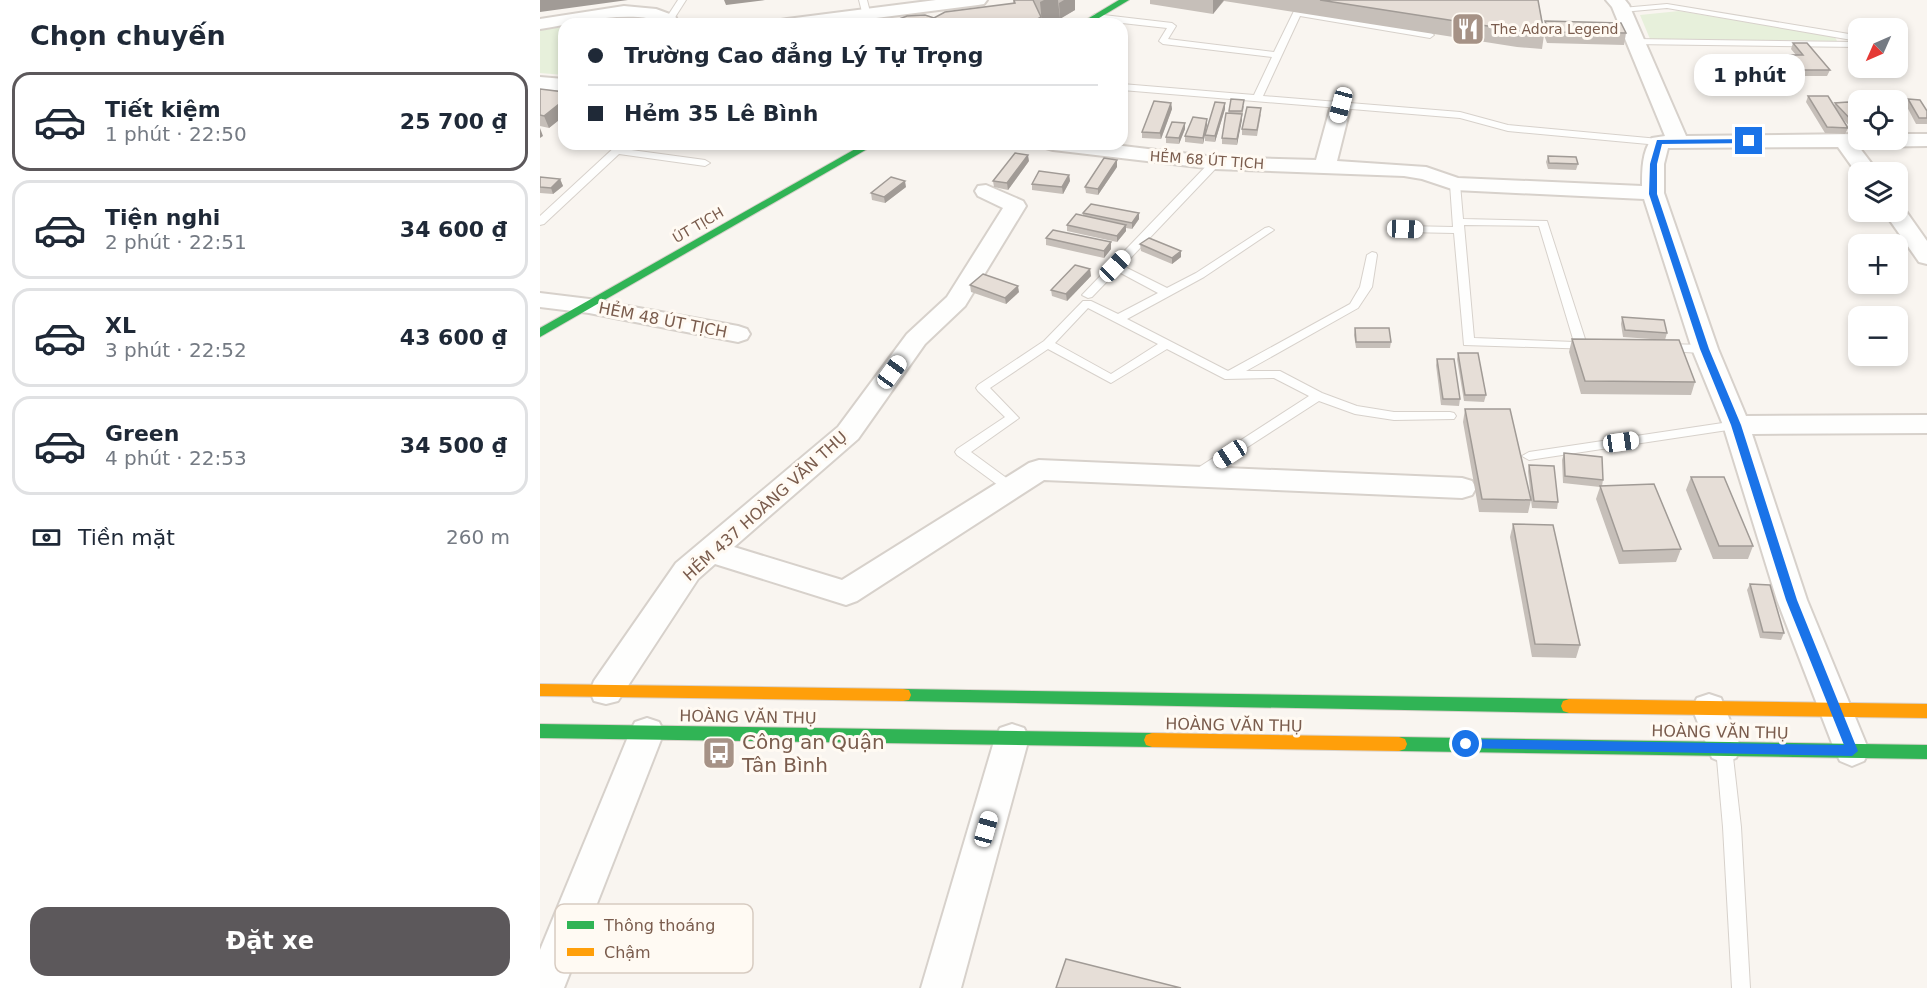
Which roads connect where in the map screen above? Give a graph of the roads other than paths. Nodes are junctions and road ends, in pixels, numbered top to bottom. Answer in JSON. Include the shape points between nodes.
{"nodes":[{"id":1,"x":682,"y":0,"type":"edge"},
{"id":2,"x":978,"y":0,"type":"edge"},
{"id":3,"x":1125,"y":0,"type":"edge"},
{"id":4,"x":1618,"y":5,"type":"edge"},
{"id":5,"x":866,"y":13,"type":"edge"},
{"id":6,"x":585,"y":18,"type":"edge"},
{"id":7,"x":664,"y":18,"type":"edge"},
{"id":8,"x":671,"y":18,"type":"edge"},
{"id":9,"x":830,"y":18,"type":"edge"},
{"id":10,"x":1093,"y":18,"type":"edge"},
{"id":11,"x":558,"y":22,"type":"edge"},
{"id":12,"x":1128,"y":23,"type":"edge"},
{"id":13,"x":540,"y":24,"type":"edge"},
{"id":14,"x":1430,"y":35,"type":"edge"},
{"id":15,"x":1635,"y":42,"type":"junction"},
{"id":16,"x":1277,"y":55,"type":"junction"},
{"id":17,"x":540,"y":83,"type":"edge"},
{"id":18,"x":558,"y":85,"type":"edge"},
{"id":19,"x":1128,"y":87,"type":"edge"},
{"id":20,"x":1257,"y":98,"type":"junction"},
{"id":21,"x":1341,"y":105,"type":"junction"},
{"id":22,"x":1927,"y":140,"type":"edge"},
{"id":23,"x":1844,"y":141,"type":"junction"},
{"id":24,"x":1669,"y":142,"type":"junction"},
{"id":25,"x":618,"y":150,"type":"edge"},
{"id":26,"x":631,"y":150,"type":"edge"},
{"id":27,"x":860,"y":150,"type":"edge"},
{"id":28,"x":1104,"y":150,"type":"edge"},
{"id":29,"x":1860,"y":162,"type":"edge"},
{"id":30,"x":705,"y":163,"type":"dead end"},
{"id":31,"x":1215,"y":163,"type":"junction"},
{"id":32,"x":1325,"y":166,"type":"junction"},
{"id":33,"x":1455,"y":184,"type":"junction"},
{"id":34,"x":986,"y":191,"type":"dead end"},
{"id":35,"x":1653,"y":194,"type":"junction"},
{"id":36,"x":540,"y":222,"type":"edge"},
{"id":37,"x":1901,"y":222,"type":"edge"},
{"id":38,"x":1459,"y":226,"type":"junction"},
{"id":39,"x":1405,"y":229,"type":"dead end"},
{"id":40,"x":1269,"y":230,"type":"dead end"},
{"id":41,"x":1372,"y":255,"type":"dead end"},
{"id":42,"x":1927,"y":257,"type":"edge"},
{"id":43,"x":1115,"y":266,"type":"junction"},
{"id":44,"x":1167,"y":293,"type":"junction"},
{"id":45,"x":1087,"y":299,"type":"junction"},
{"id":46,"x":540,"y":300,"type":"edge"},
{"id":47,"x":589,"y":306,"type":"junction"},
{"id":48,"x":1118,"y":319,"type":"junction"},
{"id":49,"x":540,"y":333,"type":"edge"},
{"id":50,"x":738,"y":334,"type":"dead end"},
{"id":51,"x":1048,"y":344,"type":"junction"},
{"id":52,"x":1166,"y":344,"type":"junction"},
{"id":53,"x":1581,"y":345,"type":"junction"},
{"id":54,"x":1604,"y":346,"type":"edge"},
{"id":55,"x":1648,"y":347,"type":"edge"},
{"id":56,"x":1705,"y":349,"type":"junction"},
{"id":57,"x":1229,"y":376,"type":"junction"},
{"id":58,"x":1318,"y":396,"type":"junction"},
{"id":59,"x":1450,"y":416,"type":"dead end"},
{"id":60,"x":1927,"y":424,"type":"edge"},
{"id":61,"x":1736,"y":425,"type":"junction"},
{"id":62,"x":1529,"y":456,"type":"dead end"},
{"id":63,"x":1195,"y":476,"type":"junction"},
{"id":64,"x":1011,"y":488,"type":"junction"},
{"id":65,"x":1462,"y":488,"type":"dead end"},
{"id":66,"x":709,"y":551,"type":"junction"},
{"id":67,"x":540,"y":690,"type":"edge"},
{"id":68,"x":606,"y":692,"type":"junction"},
{"id":69,"x":1709,"y":708,"type":"junction"},
{"id":70,"x":1837,"y":710,"type":"junction"},
{"id":71,"x":1927,"y":711,"type":"edge"},
{"id":72,"x":540,"y":731,"type":"edge"},
{"id":73,"x":647,"y":732,"type":"junction"},
{"id":74,"x":1012,"y":738,"type":"junction"},
{"id":75,"x":1724,"y":748,"type":"junction"},
{"id":76,"x":1852,"y":751,"type":"junction"},
{"id":77,"x":1927,"y":752,"type":"edge"},
{"id":78,"x":578,"y":904,"type":"edge"},
{"id":79,"x":555,"y":961,"type":"edge"},
{"id":80,"x":544,"y":988,"type":"edge"},
{"id":81,"x":941,"y":988,"type":"edge"},
{"id":82,"x":1741,"y":988,"type":"edge"}],
"edges":[{"from":1,"to":8,"type":"lane"},
{"from":2,"to":5,"type":"street"},
{"from":3,"to":10,"type":"main road"},
{"from":4,"to":15,"type":"street"},
{"from":4,"to":15,"type":"lane","via":[[1667,6],[1855,38],[1858,45]]},
{"from":5,"to":9,"type":"street"},
{"from":6,"to":7,"type":"street","via":[[637,11]]},
{"from":11,"to":13,"type":"street"},
{"from":12,"to":16,"type":"lane","via":[[1172,26],[1163,41]]},
{"from":14,"to":16,"type":"lane","via":[[1297,13]]},
{"from":15,"to":24,"type":"street"},
{"from":16,"to":20,"type":"lane"},
{"from":17,"to":18,"type":"street"},
{"from":19,"to":20,"type":"lane"},
{"from":20,"to":21,"type":"lane"},
{"from":21,"to":24,"type":"lane","via":[[1460,115],[1508,128]]},
{"from":21,"to":32,"type":"street"},
{"from":22,"to":23,"type":"street"},
{"from":23,"to":24,"type":"street"},
{"from":23,"to":29,"type":"street"},
{"from":24,"to":35,"type":"street","via":[[1653,164]]},
{"from":25,"to":36,"type":"lane"},
{"from":26,"to":30,"type":"lane"},
{"from":27,"to":47,"type":"main road","name":"ÚT TỊCH"},
{"from":28,"to":31,"type":"street","name":"HẺM 68 ÚT TỊCH"},
{"from":31,"to":32,"type":"street","name":"HẺM 68 ÚT TỊCH"},
{"from":31,"to":43,"type":"lane"},
{"from":32,"to":33,"type":"street","name":"HẺM 68 ÚT TỊCH","via":[[1426,173]]},
{"from":33,"to":35,"type":"street","name":"HẺM 68 ÚT TỊCH"},
{"from":33,"to":38,"type":"lane"},
{"from":34,"to":66,"type":"street","name":"HẺM 437 HOÀNG VĂN THỤ","via":[[1015,206],[956,301],[916,339],[848,433]]},
{"from":35,"to":56,"type":"street"},
{"from":37,"to":42,"type":"street"},
{"from":38,"to":39,"type":"lane"},
{"from":38,"to":53,"type":"lane","via":[[1543,223]]},
{"from":38,"to":53,"type":"lane","via":[[1468,342]]},
{"from":40,"to":44,"type":"lane"},
{"from":41,"to":57,"type":"lane","via":[[1366,287],[1354,306]]},
{"from":43,"to":44,"type":"lane"},
{"from":43,"to":45,"type":"lane"},
{"from":44,"to":48,"type":"lane"},
{"from":45,"to":48,"type":"lane"},
{"from":45,"to":51,"type":"lane"},
{"from":46,"to":47,"type":"street","name":"HẺM 48 ÚT TỊCH"},
{"from":47,"to":49,"type":"main road","name":"ÚT TỊCH"},
{"from":47,"to":50,"type":"street","name":"HẺM 48 ÚT TỊCH"},
{"from":48,"to":52,"type":"lane"},
{"from":51,"to":52,"type":"lane","via":[[1110,379]]},
{"from":51,"to":64,"type":"lane","via":[[982,388],[1013,418],[962,452]]},
{"from":52,"to":57,"type":"lane"},
{"from":53,"to":54,"type":"lane"},
{"from":55,"to":56,"type":"lane"},
{"from":56,"to":61,"type":"street"},
{"from":57,"to":58,"type":"lane","via":[[1276,374]]},
{"from":58,"to":59,"type":"lane","via":[[1355,410],[1394,416]]},
{"from":58,"to":63,"type":"lane"},
{"from":60,"to":61,"type":"street"},
{"from":61,"to":62,"type":"lane"},
{"from":61,"to":70,"type":"street","via":[[1792,600]]},
{"from":63,"to":64,"type":"street","via":[[1039,470]]},
{"from":63,"to":65,"type":"street"},
{"from":64,"to":66,"type":"street","via":[[846,593]]},
{"from":66,"to":68,"type":"street","name":"HẺM 437 HOÀNG VĂN THỤ","via":[[687,571]]},
{"from":67,"to":68,"type":"main road","name":"HOÀNG VĂN THỤ"},
{"from":68,"to":69,"type":"main road","name":"HOÀNG VĂN THỤ"},
{"from":69,"to":70,"type":"main road","name":"HOÀNG VĂN THỤ"},
{"from":69,"to":75,"type":"street"},
{"from":70,"to":71,"type":"main road","name":"HOÀNG VĂN THỤ"},
{"from":70,"to":76,"type":"street"},
{"from":72,"to":73,"type":"main road","name":"HOÀNG VĂN THỤ"},
{"from":73,"to":74,"type":"main road","name":"HOÀNG VĂN THỤ"},
{"from":73,"to":78,"type":"street"},
{"from":74,"to":75,"type":"main road","name":"HOÀNG VĂN THỤ"},
{"from":74,"to":81,"type":"street"},
{"from":75,"to":76,"type":"main road","name":"HOÀNG VĂN THỤ"},
{"from":75,"to":82,"type":"lane"},
{"from":76,"to":77,"type":"main road","name":"HOÀNG VĂN THỤ"},
{"from":79,"to":80,"type":"street"}]}
